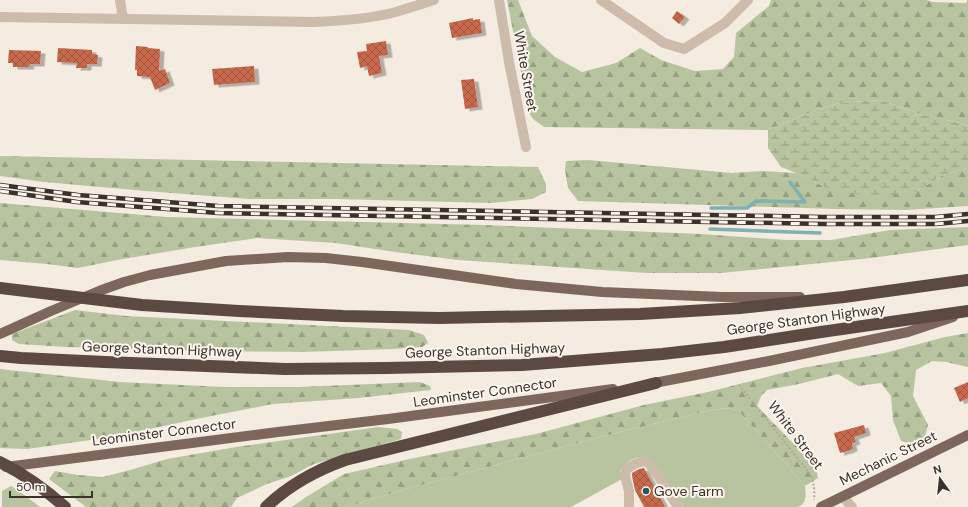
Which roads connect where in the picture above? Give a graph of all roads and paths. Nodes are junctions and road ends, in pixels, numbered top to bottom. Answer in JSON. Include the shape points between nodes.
{"nodes":[{"id":1,"x":120,"y":0,"type":"edge"},
{"id":2,"x":434,"y":0,"type":"edge"},
{"id":3,"x":499,"y":0,"type":"edge"},
{"id":4,"x":601,"y":0,"type":"edge"},
{"id":5,"x":748,"y":0,"type":"edge"},
{"id":6,"x":0,"y":17,"type":"edge"},
{"id":7,"x":123,"y":19,"type":"junction"},
{"id":8,"x":526,"y":147,"type":"dead end"},
{"id":9,"x":968,"y":280,"type":"edge"},
{"id":10,"x":2,"y":288,"type":"edge"},
{"id":11,"x":844,"y":297,"type":"junction"},
{"id":12,"x":968,"y":311,"type":"edge"},
{"id":13,"x":0,"y":334,"type":"edge"},
{"id":14,"x":0,"y":356,"type":"edge"},
{"id":15,"x":656,"y":383,"type":"junction"},
{"id":16,"x":739,"y":385,"type":"dead end"},
{"id":17,"x":968,"y":435,"type":"edge"},
{"id":18,"x":0,"y":462,"type":"edge"},
{"id":19,"x":0,"y":467,"type":"edge"},
{"id":20,"x":843,"y":497,"type":"junction"},
{"id":21,"x":817,"y":504,"type":"edge"},
{"id":22,"x":65,"y":507,"type":"edge"},
{"id":23,"x":266,"y":507,"type":"edge"},
{"id":24,"x":629,"y":507,"type":"edge"},
{"id":25,"x":678,"y":507,"type":"edge"},
{"id":26,"x":852,"y":507,"type":"edge"}],
"edges":[{"from":1,"to":7,"type":"street"},
{"from":2,"to":7,"type":"street","via":[[396,12],[332,21]]},
{"from":3,"to":8,"type":"street","name":"White Street"},
{"from":4,"to":5,"type":"street","via":[[664,43],[684,49],[725,23]]},
{"from":6,"to":7,"type":"street"},
{"from":9,"to":11,"type":"highway","name":"George Stanton Highway"},
{"from":10,"to":11,"type":"highway","name":"George Stanton Highway","via":[[142,305],[239,312],[439,318],[647,314],[740,308]]},
{"from":11,"to":13,"type":"main road","via":[[722,297],[602,292],[516,284],[362,262],[288,257],[226,261],[150,275],[99,291]]},
{"from":12,"to":14,"type":"highway","name":"George Stanton Highway","via":[[724,347],[522,365],[285,369]]},
{"from":12,"to":15,"type":"main road","name":"Leominster Connector","via":[[908,332]]},
{"from":15,"to":19,"type":"main road","name":"Leominster Connector"},
{"from":15,"to":23,"type":"highway","via":[[345,460],[299,481]]},
{"from":16,"to":21,"type":"path","name":"White Street","via":[[811,475]]},
{"from":17,"to":20,"type":"main road","name":"Mechanic Street"},
{"from":18,"to":22,"type":"highway","via":[[29,479]]},
{"from":20,"to":21,"type":"main road","name":"Mechanic Street"},
{"from":20,"to":26,"type":"street"},
{"from":24,"to":25,"type":"street","via":[[626,470],[645,461],[664,483]]}]}
